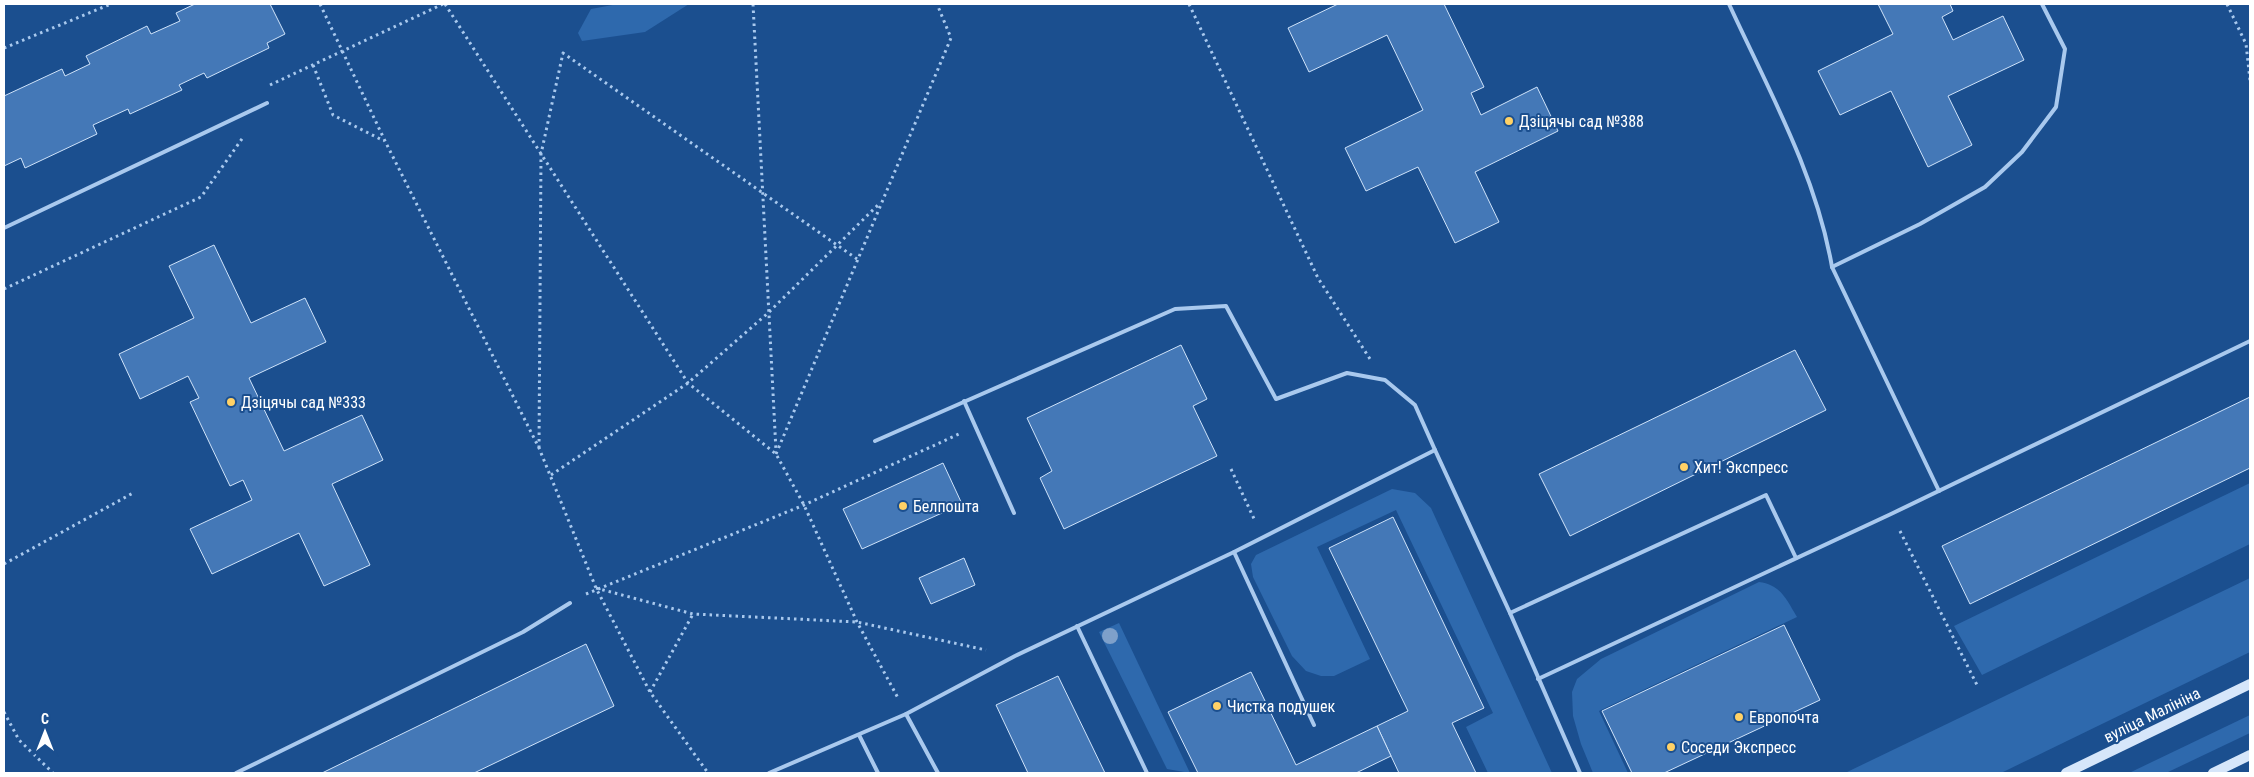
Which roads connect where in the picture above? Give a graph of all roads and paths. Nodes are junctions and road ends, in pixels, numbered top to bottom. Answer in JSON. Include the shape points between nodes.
{"nodes":[{"id":1,"x":111,"y":4,"type":"edge"},
{"id":2,"x":320,"y":4,"type":"edge"},
{"id":3,"x":444,"y":4,"type":"edge"},
{"id":4,"x":753,"y":4,"type":"edge"},
{"id":5,"x":937,"y":4,"type":"edge"},
{"id":6,"x":1189,"y":4,"type":"edge"},
{"id":7,"x":1729,"y":4,"type":"edge"},
{"id":8,"x":2042,"y":4,"type":"edge"},
{"id":9,"x":2227,"y":4,"type":"edge"},
{"id":10,"x":4,"y":48,"type":"edge"},
{"id":11,"x":342,"y":51,"type":"junction"},
{"id":12,"x":313,"y":65,"type":"dead end"},
{"id":13,"x":2250,"y":80,"type":"edge"},
{"id":14,"x":274,"y":83,"type":"dead end"},
{"id":15,"x":267,"y":103,"type":"joint"},
{"id":16,"x":245,"y":135,"type":"dead end"},
{"id":17,"x":385,"y":141,"type":"junction"},
{"id":18,"x":541,"y":154,"type":"junction"},
{"id":19,"x":762,"y":193,"type":"junction"},
{"id":20,"x":882,"y":201,"type":"junction"},
{"id":21,"x":4,"y":228,"type":"edge"},
{"id":22,"x":839,"y":246,"type":"junction"},
{"id":23,"x":857,"y":259,"type":"junction"},
{"id":24,"x":1832,"y":267,"type":"junction"},
{"id":25,"x":4,"y":288,"type":"edge"},
{"id":26,"x":768,"y":313,"type":"junction"},
{"id":27,"x":2250,"y":341,"type":"edge"},
{"id":28,"x":1384,"y":380,"type":"junction"},
{"id":29,"x":688,"y":383,"type":"junction"},
{"id":30,"x":964,"y":401,"type":"junction"},
{"id":31,"x":975,"y":426,"type":"junction"},
{"id":32,"x":875,"y":441,"type":"dead end"},
{"id":33,"x":539,"y":448,"type":"junction"},
{"id":34,"x":1435,"y":450,"type":"junction"},
{"id":35,"x":776,"y":454,"type":"junction"},
{"id":36,"x":1232,"y":469,"type":"dead end"},
{"id":37,"x":551,"y":475,"type":"junction"},
{"id":38,"x":1938,"y":492,"type":"junction"},
{"id":39,"x":132,"y":493,"type":"dead end"},
{"id":40,"x":804,"y":505,"type":"junction"},
{"id":41,"x":1014,"y":513,"type":"dead end"},
{"id":42,"x":1891,"y":514,"type":"junction"},
{"id":43,"x":1257,"y":524,"type":"dead end"},
{"id":44,"x":1234,"y":552,"type":"junction"},
{"id":45,"x":1796,"y":558,"type":"junction"},
{"id":46,"x":4,"y":564,"type":"edge"},
{"id":47,"x":596,"y":588,"type":"junction"},
{"id":48,"x":570,"y":602,"type":"dead end"},
{"id":49,"x":1510,"y":613,"type":"junction"},
{"id":50,"x":693,"y":614,"type":"junction"},
{"id":51,"x":856,"y":622,"type":"junction"},
{"id":52,"x":1077,"y":626,"type":"junction"},
{"id":53,"x":1015,"y":656,"type":"junction"},
{"id":54,"x":1538,"y":679,"type":"junction"},
{"id":55,"x":2250,"y":684,"type":"edge"},
{"id":56,"x":1977,"y":685,"type":"dead end"},
{"id":57,"x":650,"y":692,"type":"junction"},
{"id":58,"x":4,"y":712,"type":"edge"},
{"id":59,"x":906,"y":714,"type":"junction"},
{"id":60,"x":1314,"y":725,"type":"dead end"},
{"id":61,"x":859,"y":735,"type":"junction"},
{"id":62,"x":2250,"y":755,"type":"edge"},
{"id":63,"x":53,"y":773,"type":"edge"},
{"id":64,"x":236,"y":773,"type":"edge"},
{"id":65,"x":708,"y":773,"type":"edge"},
{"id":66,"x":769,"y":773,"type":"edge"},
{"id":67,"x":878,"y":773,"type":"edge"},
{"id":68,"x":938,"y":773,"type":"edge"},
{"id":69,"x":1146,"y":773,"type":"edge"},
{"id":70,"x":1580,"y":773,"type":"edge"},
{"id":71,"x":2066,"y":773,"type":"edge"},
{"id":72,"x":2212,"y":773,"type":"edge"}],
"edges":[{"from":1,"to":10,"type":"path"},
{"from":2,"to":11,"type":"path"},
{"from":3,"to":11,"type":"path"},
{"from":3,"to":18,"type":"path"},
{"from":4,"to":19,"type":"path"},
{"from":5,"to":20,"type":"path","via":[[951,38]]},
{"from":6,"to":28,"type":"path","via":[[1318,278]]},
{"from":7,"to":24,"type":"lane","via":[[1806,171],[1826,229]]},
{"from":8,"to":24,"type":"lane","via":[[2065,49],[2056,107],[2022,152],[1985,187],[1920,224]]},
{"from":9,"to":13,"type":"path","via":[[2246,44]]},
{"from":11,"to":17,"type":"path"},
{"from":12,"to":17,"type":"path","via":[[333,115]]},
{"from":14,"to":15,"type":"path"},
{"from":15,"to":21,"type":"lane"},
{"from":16,"to":25,"type":"path","via":[[201,197]]},
{"from":17,"to":33,"type":"path"},
{"from":18,"to":19,"type":"path","via":[[563,53]]},
{"from":18,"to":29,"type":"path"},
{"from":18,"to":33,"type":"path"},
{"from":19,"to":22,"type":"path"},
{"from":19,"to":26,"type":"path"},
{"from":20,"to":22,"type":"path"},
{"from":20,"to":23,"type":"path"},
{"from":22,"to":23,"type":"path"},
{"from":22,"to":26,"type":"path"},
{"from":23,"to":35,"type":"path"},
{"from":24,"to":38,"type":"lane"},
{"from":26,"to":29,"type":"path"},
{"from":26,"to":35,"type":"path"},
{"from":27,"to":38,"type":"lane"},
{"from":28,"to":30,"type":"lane","via":[[1347,373],[1276,399],[1226,306],[1175,309]]},
{"from":28,"to":34,"type":"lane","via":[[1415,405]]},
{"from":29,"to":35,"type":"path"},
{"from":29,"to":37,"type":"path"},
{"from":30,"to":31,"type":"lane"},
{"from":30,"to":32,"type":"lane"},
{"from":31,"to":40,"type":"path"},
{"from":31,"to":41,"type":"lane"},
{"from":33,"to":37,"type":"path"},
{"from":34,"to":44,"type":"lane"},
{"from":34,"to":49,"type":"lane"},
{"from":35,"to":40,"type":"path"},
{"from":36,"to":43,"type":"path"},
{"from":37,"to":47,"type":"path"},
{"from":38,"to":42,"type":"lane"},
{"from":39,"to":46,"type":"path"},
{"from":40,"to":47,"type":"path"},
{"from":40,"to":51,"type":"path"},
{"from":42,"to":45,"type":"lane"},
{"from":42,"to":56,"type":"path"},
{"from":44,"to":52,"type":"lane"},
{"from":44,"to":60,"type":"lane"},
{"from":45,"to":49,"type":"lane","via":[[1766,495]]},
{"from":45,"to":54,"type":"lane"},
{"from":47,"to":50,"type":"path"},
{"from":47,"to":57,"type":"path"},
{"from":48,"to":64,"type":"lane","via":[[523,632]]},
{"from":49,"to":54,"type":"lane"},
{"from":50,"to":51,"type":"path"},
{"from":50,"to":57,"type":"path"},
{"from":51,"to":53,"type":"path"},
{"from":51,"to":59,"type":"path"},
{"from":52,"to":53,"type":"lane"},
{"from":52,"to":69,"type":"lane"},
{"from":53,"to":59,"type":"lane"},
{"from":54,"to":70,"type":"lane"},
{"from":55,"to":71,"type":"main road","name":"вуліца Малініна"},
{"from":57,"to":65,"type":"path"},
{"from":58,"to":63,"type":"path","via":[[19,740]]},
{"from":59,"to":61,"type":"lane"},
{"from":59,"to":68,"type":"lane"},
{"from":61,"to":66,"type":"lane"},
{"from":61,"to":67,"type":"lane"},
{"from":62,"to":72,"type":"main road"}]}
